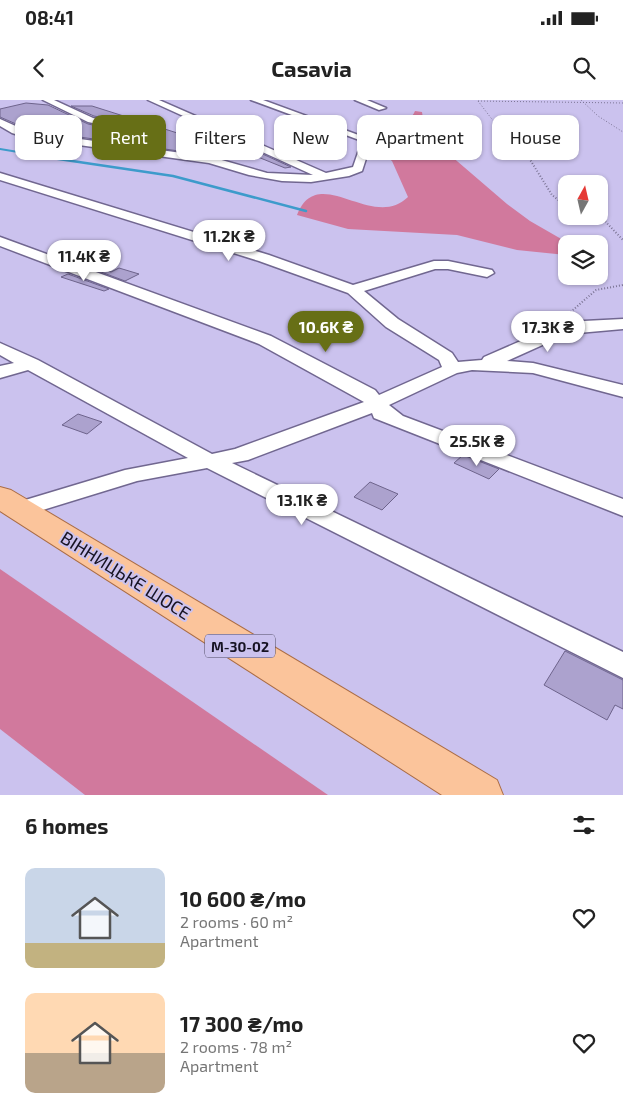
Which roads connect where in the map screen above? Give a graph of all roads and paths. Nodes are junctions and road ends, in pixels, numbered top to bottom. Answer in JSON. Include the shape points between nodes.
{"nodes":[{"id":1,"x":48,"y":100,"type":"edge"},
{"id":2,"x":152,"y":100,"type":"edge"},
{"id":3,"x":255,"y":100,"type":"edge"},
{"id":4,"x":359,"y":100,"type":"edge"},
{"id":5,"x":478,"y":100,"type":"edge"},
{"id":6,"x":582,"y":101,"type":"edge"},
{"id":7,"x":623,"y":103,"type":"edge"},
{"id":8,"x":382,"y":108,"type":"dead end"},
{"id":9,"x":92,"y":120,"type":"edge"},
{"id":10,"x":0,"y":122,"type":"edge"},
{"id":11,"x":623,"y":132,"type":"edge"},
{"id":12,"x":325,"y":176,"type":"junction"},
{"id":13,"x":2,"y":178,"type":"edge"},
{"id":14,"x":558,"y":202,"type":"edge"},
{"id":15,"x":608,"y":224,"type":"edge"},
{"id":16,"x":623,"y":240,"type":"edge"},
{"id":17,"x":0,"y":241,"type":"edge"},
{"id":18,"x":487,"y":273,"type":"dead end"},
{"id":19,"x":623,"y":285,"type":"edge"},
{"id":20,"x":353,"y":290,"type":"junction"},
{"id":21,"x":623,"y":324,"type":"edge"},
{"id":22,"x":560,"y":330,"type":"junction"},
{"id":23,"x":0,"y":348,"type":"edge"},
{"id":24,"x":32,"y":364,"type":"junction"},
{"id":25,"x":472,"y":365,"type":"junction"},
{"id":26,"x":452,"y":369,"type":"junction"},
{"id":27,"x":0,"y":372,"type":"edge"},
{"id":28,"x":623,"y":391,"type":"edge"},
{"id":29,"x":369,"y":407,"type":"junction"},
{"id":30,"x":208,"y":460,"type":"junction"},
{"id":31,"x":10,"y":503,"type":"edge"},
{"id":32,"x":623,"y":508,"type":"edge"},
{"id":33,"x":623,"y":666,"type":"edge"},
{"id":34,"x":481,"y":795,"type":"edge"}],
"edges":[{"from":1,"to":9,"type":"street"},
{"from":2,"to":12,"type":"street"},
{"from":3,"to":12,"type":"street","via":[[367,140],[358,169],[349,174]]},
{"from":4,"to":8,"type":"street"},
{"from":5,"to":6,"type":"path"},
{"from":5,"to":14,"type":"path","via":[[489,117],[537,168]]},
{"from":6,"to":7,"type":"path"},
{"from":6,"to":11,"type":"path"},
{"from":10,"to":12,"type":"street","via":[[28,135],[211,160],[236,170],[275,177],[304,180]]},
{"from":13,"to":20,"type":"street","via":[[264,258]]},
{"from":15,"to":16,"type":"path"},
{"from":17,"to":29,"type":"street","via":[[265,340],[368,394]]},
{"from":18,"to":20,"type":"street","via":[[434,265]]},
{"from":19,"to":22,"type":"path","via":[[596,290],[564,318]]},
{"from":20,"to":26,"type":"street","via":[[392,322],[446,357]]},
{"from":21,"to":22,"type":"street"},
{"from":22,"to":25,"type":"street","via":[[506,357]]},
{"from":23,"to":24,"type":"street"},
{"from":24,"to":27,"type":"street"},
{"from":24,"to":30,"type":"street"},
{"from":25,"to":26,"type":"street"},
{"from":25,"to":28,"type":"street","via":[[533,368]]},
{"from":26,"to":29,"type":"street"},
{"from":29,"to":30,"type":"street","via":[[240,455]]},
{"from":29,"to":32,"type":"street"},
{"from":30,"to":31,"type":"street"},
{"from":30,"to":33,"type":"street"},
{"from":31,"to":34,"type":"main road","name":"ВІННИЦЬКЕ ШОСЕ","number":"М-30-02"}]}
